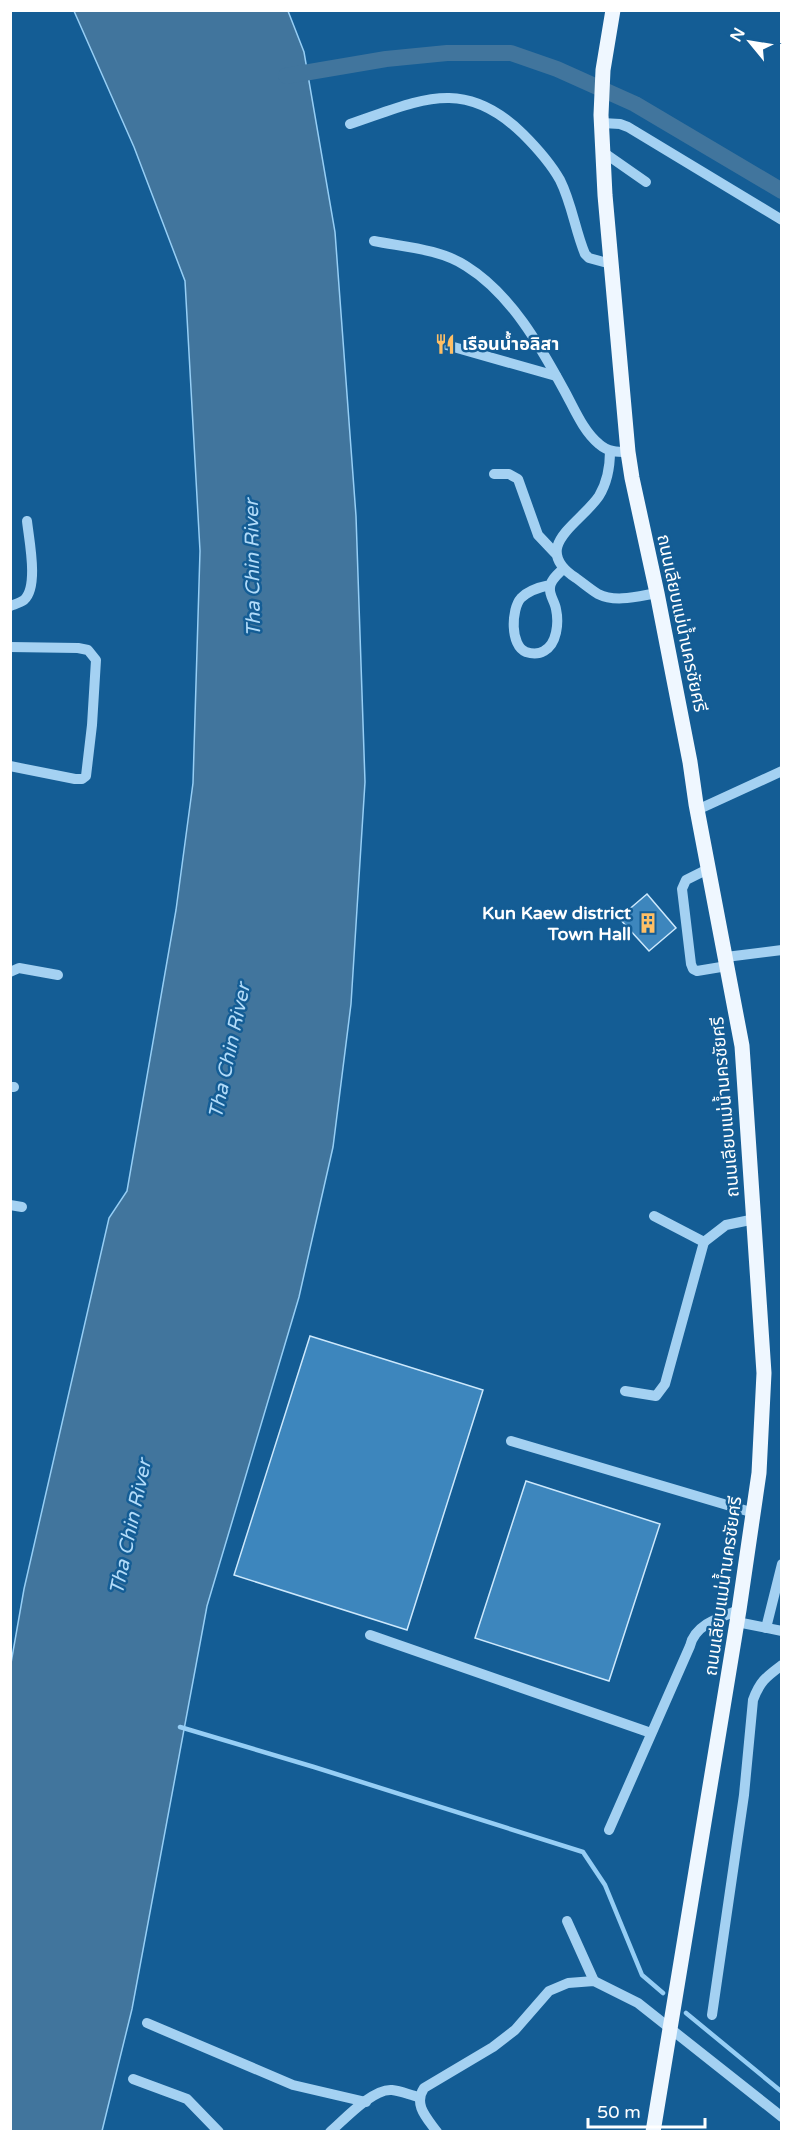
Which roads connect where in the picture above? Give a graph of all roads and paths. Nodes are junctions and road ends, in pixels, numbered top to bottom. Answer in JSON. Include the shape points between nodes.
{"nodes":[{"id":1,"x":613,"y":10,"type":"edge"},
{"id":2,"x":602,"y":119,"type":"junction"},
{"id":3,"x":350,"y":124,"type":"dead end"},
{"id":4,"x":603,"y":152,"type":"junction"},
{"id":5,"x":646,"y":182,"type":"dead end"},
{"id":6,"x":782,"y":220,"type":"edge"},
{"id":7,"x":374,"y":241,"type":"dead end"},
{"id":8,"x":611,"y":264,"type":"junction"},
{"id":9,"x":443,"y":344,"type":"dead end"},
{"id":10,"x":556,"y":376,"type":"junction"},
{"id":11,"x":610,"y":452,"type":"junction"},
{"id":12,"x":628,"y":452,"type":"junction"},
{"id":13,"x":494,"y":474,"type":"dead end"},
{"id":14,"x":27,"y":521,"type":"dead end"},
{"id":15,"x":555,"y":553,"type":"junction"},
{"id":16,"x":563,"y":569,"type":"junction"},
{"id":17,"x":550,"y":585,"type":"junction"},
{"id":18,"x":657,"y":593,"type":"junction"},
{"id":19,"x":10,"y":606,"type":"edge"},
{"id":20,"x":10,"y":647,"type":"edge"},
{"id":21,"x":10,"y":765,"type":"edge"},
{"id":22,"x":782,"y":771,"type":"edge"},
{"id":23,"x":698,"y":810,"type":"junction"},
{"id":24,"x":710,"y":868,"type":"junction"},
{"id":25,"x":782,"y":950,"type":"edge"},
{"id":26,"x":727,"y":962,"type":"junction"},
{"id":27,"x":10,"y":972,"type":"edge"},
{"id":28,"x":58,"y":975,"type":"dead end"},
{"id":29,"x":10,"y":1205,"type":"edge"},
{"id":30,"x":22,"y":1207,"type":"dead end"},
{"id":31,"x":654,"y":1216,"type":"dead end"},
{"id":32,"x":755,"y":1219,"type":"junction"},
{"id":33,"x":704,"y":1242,"type":"junction"},
{"id":34,"x":625,"y":1391,"type":"dead end"},
{"id":35,"x":511,"y":1441,"type":"dead end"},
{"id":36,"x":754,"y":1513,"type":"junction"},
{"id":37,"x":782,"y":1564,"type":"edge"},
{"id":38,"x":738,"y":1616,"type":"junction"},
{"id":39,"x":766,"y":1628,"type":"junction"},
{"id":40,"x":782,"y":1631,"type":"edge"},
{"id":41,"x":370,"y":1635,"type":"dead end"},
{"id":42,"x":782,"y":1665,"type":"edge"},
{"id":43,"x":651,"y":1733,"type":"junction"},
{"id":44,"x":609,"y":1830,"type":"dead end"},
{"id":45,"x":567,"y":1921,"type":"dead end"},
{"id":46,"x":594,"y":1981,"type":"junction"},
{"id":47,"x":712,"y":2015,"type":"dead end"},
{"id":48,"x":147,"y":2023,"type":"dead end"},
{"id":49,"x":670,"y":2030,"type":"junction"},
{"id":50,"x":133,"y":2079,"type":"dead end"},
{"id":51,"x":419,"y":2097,"type":"junction"},
{"id":52,"x":366,"y":2102,"type":"junction"},
{"id":53,"x":782,"y":2117,"type":"edge"},
{"id":54,"x":219,"y":2132,"type":"edge"},
{"id":55,"x":330,"y":2132,"type":"edge"},
{"id":56,"x":437,"y":2132,"type":"edge"},
{"id":57,"x":653,"y":2132,"type":"edge"}],
"edges":[{"from":1,"to":2,"type":"main road","name":"ถนนเลียบแม่น้ำนครชัยศรี","via":[[603,70]]},
{"from":2,"to":4,"type":"main road","name":"ถนนเลียบแม่น้ำนครชัยศรี"},
{"from":2,"to":6,"type":"street","via":[[628,127]]},
{"from":3,"to":8,"type":"street","via":[[443,98],[482,104],[507,118],[533,144],[559,179],[585,254]]},
{"from":4,"to":5,"type":"street"},
{"from":4,"to":8,"type":"main road","name":"ถนนเลียบแม่น้ำนครชัยศรี"},
{"from":7,"to":10,"type":"street","via":[[454,258],[468,267],[496,291],[520,320]]},
{"from":8,"to":12,"type":"main road","name":"ถนนเลียบแม่น้ำนครชัยศรี"},
{"from":9,"to":10,"type":"street"},
{"from":10,"to":11,"type":"street","via":[[587,431]]},
{"from":11,"to":12,"type":"street"},
{"from":11,"to":15,"type":"street","via":[[610,465],[599,495],[566,529]]},
{"from":12,"to":18,"type":"main road","name":"ถนนเลียบแม่น้ำนครชัยศรี"},
{"from":13,"to":15,"type":"street","via":[[509,474],[518,479],[538,535]]},
{"from":14,"to":19,"type":"street","via":[[31,590],[24,600]]},
{"from":15,"to":16,"type":"street"},
{"from":16,"to":17,"type":"street"},
{"from":16,"to":18,"type":"street","via":[[599,594],[614,599]]},
{"from":17,"to":17,"type":"street","via":[[556,608],[555,638],[549,648],[527,653],[519,648],[516,638],[516,606],[528,593]]},
{"from":18,"to":23,"type":"main road","name":"ถนนเลียบแม่น้ำนครชัยศรี"},
{"from":20,"to":21,"type":"street","via":[[78,648],[88,650],[96,660],[86,776],[75,779]]},
{"from":22,"to":23,"type":"street"},
{"from":23,"to":24,"type":"main road","name":"ถนนเลียบแม่น้ำนครชัยศรี"},
{"from":24,"to":26,"type":"main road","name":"ถนนเลียบแม่น้ำนครชัยศรี"},
{"from":24,"to":26,"type":"street","via":[[686,880],[682,889],[691,964],[696,971]]},
{"from":25,"to":26,"type":"street"},
{"from":26,"to":32,"type":"main road","name":"ถนนเลียบแม่น้ำนครชัยศรี","via":[[742,1046]]},
{"from":27,"to":28,"type":"street","via":[[19,968]]},
{"from":29,"to":30,"type":"street"},
{"from":31,"to":33,"type":"street"},
{"from":32,"to":33,"type":"street","via":[[726,1225]]},
{"from":32,"to":36,"type":"main road","name":"ถนนเลียบแม่น้ำนครชัยศรี","via":[[764,1373]]},
{"from":33,"to":34,"type":"street","via":[[665,1384],[656,1396]]},
{"from":35,"to":36,"type":"street"},
{"from":36,"to":38,"type":"main road","name":"ถนนเลียบแม่น้ำนครชัยศรี"},
{"from":37,"to":39,"type":"street"},
{"from":38,"to":39,"type":"street"},
{"from":38,"to":43,"type":"street","via":[[713,1620],[692,1637]]},
{"from":38,"to":49,"type":"main road","name":"ถนนเลียบแม่น้ำนครชัยศรี"},
{"from":39,"to":40,"type":"street"},
{"from":41,"to":43,"type":"street"},
{"from":42,"to":47,"type":"street","via":[[764,1678],[753,1700],[744,1795]]},
{"from":43,"to":44,"type":"street"},
{"from":45,"to":46,"type":"street"},
{"from":46,"to":49,"type":"street","via":[[638,2003]]},
{"from":46,"to":51,"type":"street","via":[[568,1983],[549,1990],[515,2031],[429,2085]]},
{"from":48,"to":52,"type":"street","via":[[292,2085]]},
{"from":49,"to":53,"type":"street"},
{"from":49,"to":57,"type":"main road","name":"ถนนเลียบแม่น้ำนครชัยศรี"},
{"from":50,"to":54,"type":"street","via":[[187,2099]]},
{"from":51,"to":52,"type":"street","via":[[391,2090]]},
{"from":51,"to":56,"type":"street","via":[[421,2109]]},
{"from":52,"to":55,"type":"street"}]}
